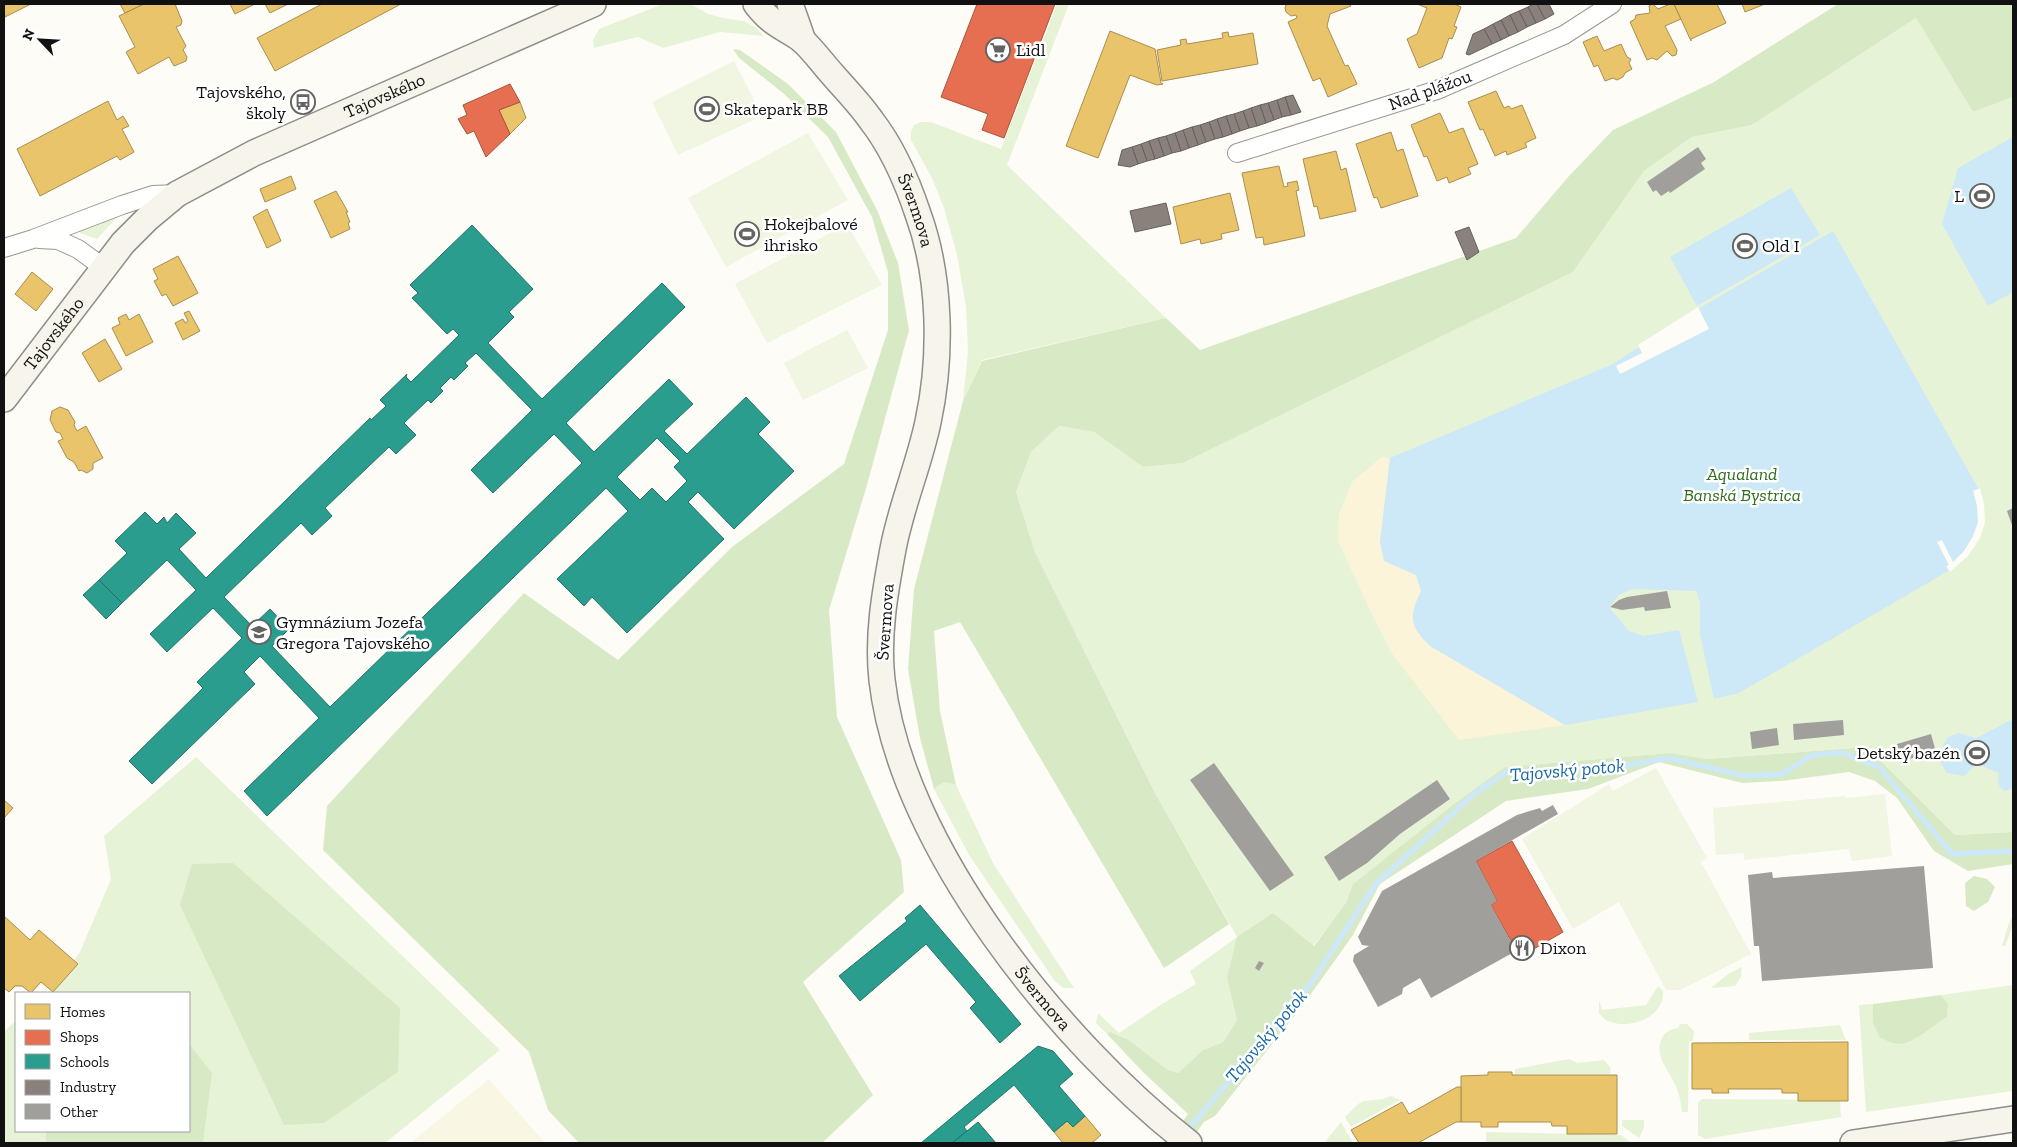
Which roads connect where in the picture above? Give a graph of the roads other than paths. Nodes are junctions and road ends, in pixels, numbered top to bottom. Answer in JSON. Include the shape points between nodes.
{"nodes":[{"id":1,"x":593,"y":4,"type":"edge"},
{"id":2,"x":756,"y":4,"type":"edge"},
{"id":3,"x":790,"y":4,"type":"edge"},
{"id":4,"x":1612,"y":4,"type":"edge"},
{"id":5,"x":803,"y":41,"type":"junction"},
{"id":6,"x":1237,"y":153,"type":"dead end"},
{"id":7,"x":177,"y":194,"type":"junction"},
{"id":8,"x":33,"y":239,"type":"junction"},
{"id":9,"x":4,"y":248,"type":"edge"},
{"id":10,"x":104,"y":268,"type":"junction"},
{"id":11,"x":4,"y":399,"type":"edge"},
{"id":12,"x":2013,"y":1119,"type":"edge"},
{"id":13,"x":1181,"y":1138,"type":"edge"},
{"id":14,"x":1853,"y":1143,"type":"edge"}],
"edges":[{"from":1,"to":7,"type":"street","name":"Tajovského","via":[[254,153]]},
{"from":2,"to":5,"type":"street","name":"Švermova","via":[[768,18]]},
{"from":3,"to":5,"type":"street","name":"Švermova"},
{"from":4,"to":6,"type":"street","name":"Nad plážou","via":[[1564,34],[1437,90]]},
{"from":5,"to":13,"type":"street","name":"Švermova","via":[[869,116],[885,140],[920,217],[936,302],[935,378],[928,424],[893,545],[881,626],[882,681],[901,758],[916,800],[941,851],[999,942],[1058,1017],[1151,1113]]},
{"from":7,"to":8,"type":"street","name":"Tajovského","via":[[153,195],[130,202]]},
{"from":7,"to":10,"type":"street","name":"Tajovského","via":[[123,243]]},
{"from":8,"to":9,"type":"street","name":"Tajovského"},
{"from":8,"to":10,"type":"street","name":"Tajovského","via":[[58,240],[78,249]]},
{"from":10,"to":11,"type":"street","name":"Tajovského"},
{"from":12,"to":14,"type":"street"}]}
